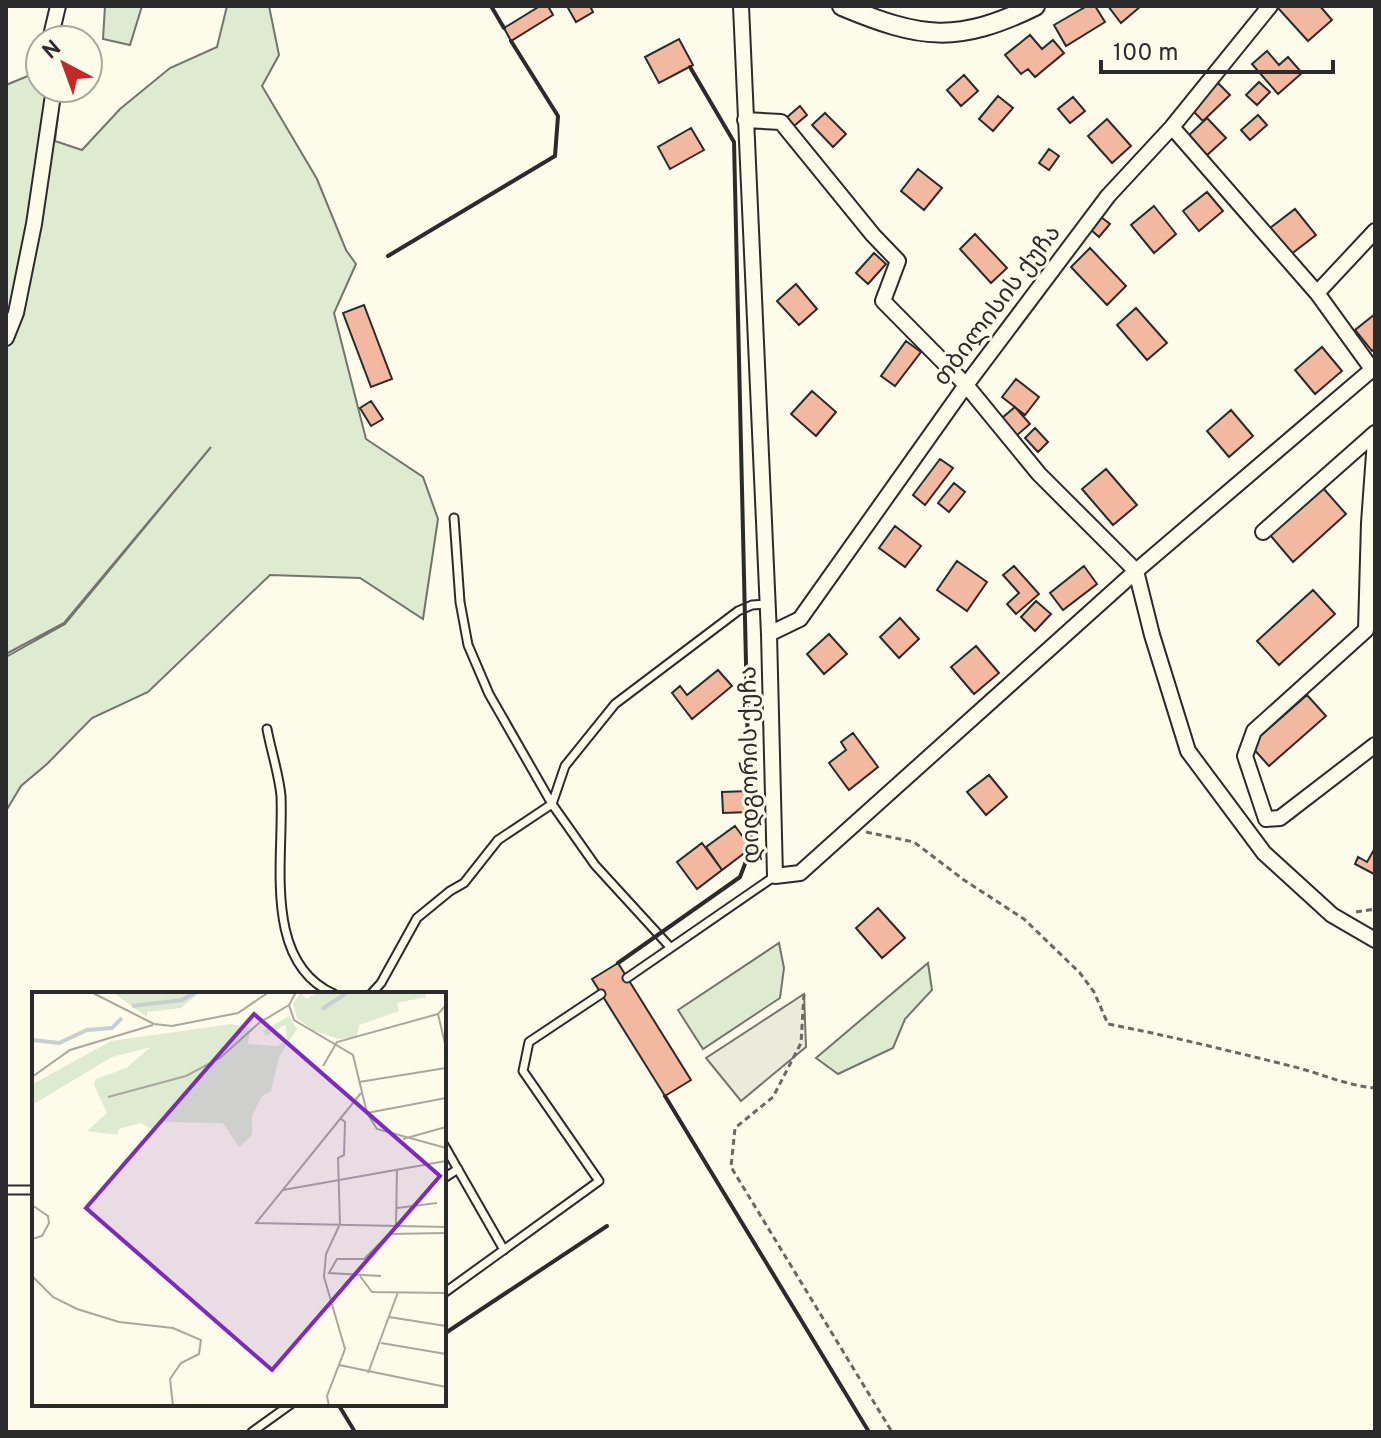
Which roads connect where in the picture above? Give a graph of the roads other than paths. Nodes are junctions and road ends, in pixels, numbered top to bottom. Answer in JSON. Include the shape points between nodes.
{"nodes":[{"id":1,"x":741,"y":6,"type":"edge"},
{"id":2,"x":842,"y":6,"type":"edge"},
{"id":3,"x":1035,"y":6,"type":"edge"},
{"id":4,"x":1270,"y":6,"type":"edge"},
{"id":5,"x":52,"y":104,"type":"edge"},
{"id":6,"x":745,"y":120,"type":"junction"},
{"id":7,"x":1172,"y":127,"type":"junction"},
{"id":8,"x":1375,"y":231,"type":"edge"},
{"id":9,"x":1317,"y":293,"type":"junction"},
{"id":10,"x":6,"y":338,"type":"edge"},
{"id":11,"x":1374,"y":368,"type":"edge"},
{"id":12,"x":966,"y":385,"type":"junction"},
{"id":13,"x":1375,"y":433,"type":"edge"},
{"id":14,"x":1375,"y":440,"type":"edge"},
{"id":15,"x":454,"y":518,"type":"dead end"},
{"id":16,"x":1263,"y":532,"type":"dead end"},
{"id":17,"x":1136,"y":571,"type":"junction"},
{"id":18,"x":768,"y":604,"type":"junction"},
{"id":19,"x":1371,"y":626,"type":"edge"},
{"id":20,"x":769,"y":634,"type":"junction"},
{"id":21,"x":267,"y":729,"type":"dead end"},
{"id":22,"x":1375,"y":745,"type":"edge"},
{"id":23,"x":552,"y":804,"type":"junction"},
{"id":24,"x":1266,"y":819,"type":"junction"},
{"id":25,"x":1251,"y":835,"type":"junction"},
{"id":26,"x":775,"y":876,"type":"junction"},
{"id":27,"x":1375,"y":940,"type":"edge"},
{"id":28,"x":670,"y":947,"type":"junction"},
{"id":29,"x":627,"y":978,"type":"dead end"},
{"id":30,"x":330,"y":992,"type":"edge"},
{"id":31,"x":373,"y":992,"type":"edge"},
{"id":32,"x":601,"y":994,"type":"dead end"},
{"id":33,"x":446,"y":1148,"type":"edge"},
{"id":34,"x":458,"y":1169,"type":"junction"},
{"id":35,"x":446,"y":1177,"type":"edge"},
{"id":36,"x":6,"y":1190,"type":"edge"},
{"id":37,"x":32,"y":1190,"type":"edge"},
{"id":38,"x":504,"y":1250,"type":"junction"},
{"id":39,"x":446,"y":1292,"type":"edge"},
{"id":40,"x":288,"y":1406,"type":"edge"},
{"id":41,"x":252,"y":1432,"type":"edge"}],
"edges":[{"from":1,"to":6,"type":"street","name":"დიდგორის ქუჩა"},
{"from":2,"to":3,"type":"street","via":[[939,34],[970,32]]},
{"from":4,"to":7,"type":"street","name":"თბილისის ქუჩა"},
{"from":5,"to":10,"type":"street","via":[[34,224]]},
{"from":6,"to":12,"type":"street","via":[[781,122],[898,261],[883,301]]},
{"from":6,"to":18,"type":"street","name":"დიდგორის ქუჩა"},
{"from":7,"to":9,"type":"street"},
{"from":7,"to":12,"type":"street","name":"თბილისის ქუჩა","via":[[1108,196]]},
{"from":8,"to":9,"type":"street"},
{"from":9,"to":11,"type":"street"},
{"from":11,"to":17,"type":"street","name":"დიდგორის ქუჩა"},
{"from":12,"to":17,"type":"street","via":[[1039,474]]},
{"from":12,"to":20,"type":"street","name":"თბილისის ქუჩა","via":[[800,619]]},
{"from":13,"to":16,"type":"street"},
{"from":14,"to":19,"type":"street","via":[[1369,523]]},
{"from":15,"to":23,"type":"lane","via":[[468,645],[489,694]]},
{"from":17,"to":25,"type":"street","via":[[1188,751]]},
{"from":17,"to":26,"type":"street","name":"დიდგორის ქუჩა","via":[[800,873]]},
{"from":18,"to":20,"type":"street","name":"დიდგორის ქუჩა"},
{"from":18,"to":23,"type":"lane","via":[[738,611],[615,704],[565,766]]},
{"from":19,"to":24,"type":"street","via":[[1254,731],[1245,756]]},
{"from":20,"to":26,"type":"street","name":"დიდგორის ქუჩა"},
{"from":21,"to":30,"type":"lane","via":[[280,792],[281,902],[289,949],[306,973]]},
{"from":22,"to":24,"type":"street","via":[[1280,818]]},
{"from":23,"to":28,"type":"lane","via":[[595,865]]},
{"from":23,"to":31,"type":"lane","via":[[498,840],[464,883],[417,918]]},
{"from":24,"to":25,"type":"street"},
{"from":25,"to":27,"type":"street","via":[[1332,915]]},
{"from":26,"to":28,"type":"lane"},
{"from":28,"to":29,"type":"lane"},
{"from":32,"to":38,"type":"lane","via":[[529,1042],[523,1071],[599,1181]]},
{"from":33,"to":34,"type":"lane"},
{"from":34,"to":35,"type":"lane"},
{"from":34,"to":38,"type":"lane"},
{"from":36,"to":37,"type":"lane"},
{"from":38,"to":39,"type":"lane"},
{"from":40,"to":41,"type":"lane"}]}
